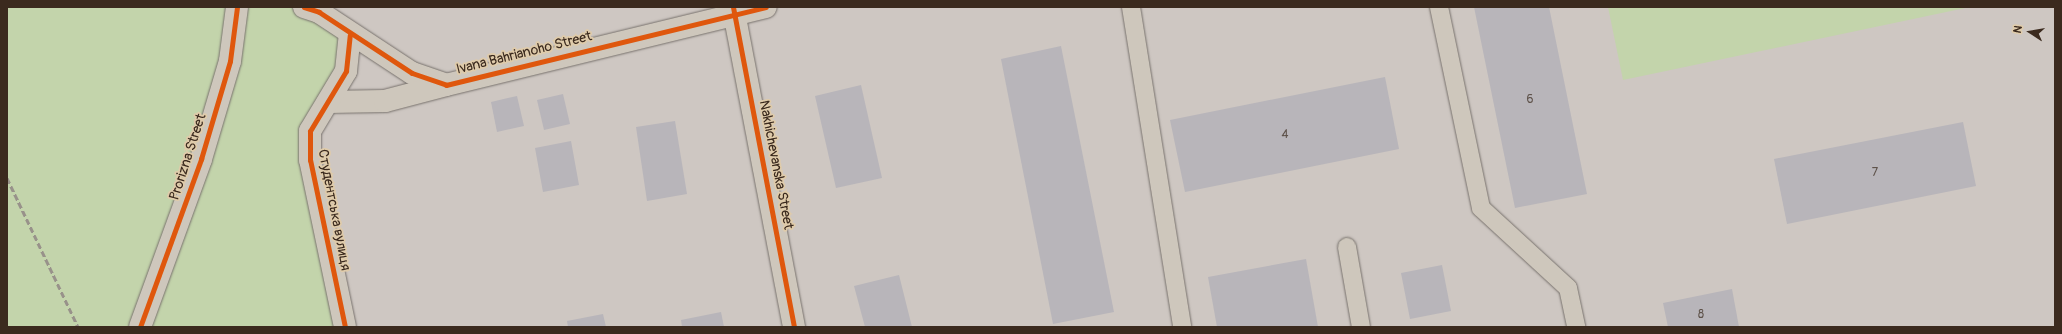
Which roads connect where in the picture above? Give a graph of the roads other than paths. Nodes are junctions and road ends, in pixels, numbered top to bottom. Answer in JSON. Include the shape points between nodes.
{"nodes":[{"id":1,"x":237,"y":7,"type":"edge"},
{"id":2,"x":304,"y":7,"type":"edge"},
{"id":3,"x":766,"y":7,"type":"edge"},
{"id":4,"x":1131,"y":7,"type":"edge"},
{"id":5,"x":1439,"y":7,"type":"edge"},
{"id":6,"x":734,"y":11,"type":"edge"},
{"id":7,"x":350,"y":35,"type":"junction"},
{"id":8,"x":446,"y":85,"type":"junction"},
{"id":9,"x":328,"y":102,"type":"junction"},
{"id":10,"x":1347,"y":247,"type":"dead end"},
{"id":11,"x":143,"y":319,"type":"edge"},
{"id":12,"x":345,"y":327,"type":"edge"},
{"id":13,"x":794,"y":327,"type":"edge"},
{"id":14,"x":1182,"y":327,"type":"edge"},
{"id":15,"x":1361,"y":327,"type":"edge"},
{"id":16,"x":1576,"y":327,"type":"edge"}],
"edges":[{"from":1,"to":11,"type":"street","name":"Prorizna Street","via":[[230,61],[201,159]]},
{"from":2,"to":7,"type":"street","name":"Ivana Bahrianoho Street","via":[[319,12]]},
{"from":3,"to":6,"type":"street","name":"Ivana Bahrianoho Street"},
{"from":4,"to":14,"type":"lane"},
{"from":5,"to":16,"type":"lane","via":[[1482,208],[1568,288]]},
{"from":6,"to":8,"type":"street","name":"Ivana Bahrianoho Street"},
{"from":6,"to":13,"type":"street","name":"Nakhichevanska Street"},
{"from":7,"to":8,"type":"street","name":"Ivana Bahrianoho Street","via":[[382,51],[412,74]]},
{"from":7,"to":9,"type":"street","name":"Студентська вулиця","via":[[346,71]]},
{"from":8,"to":9,"type":"street","via":[[386,101]]},
{"from":9,"to":12,"type":"street","name":"Студентська вулиця","via":[[310,131],[310,160]]},
{"from":10,"to":15,"type":"lane"}]}
